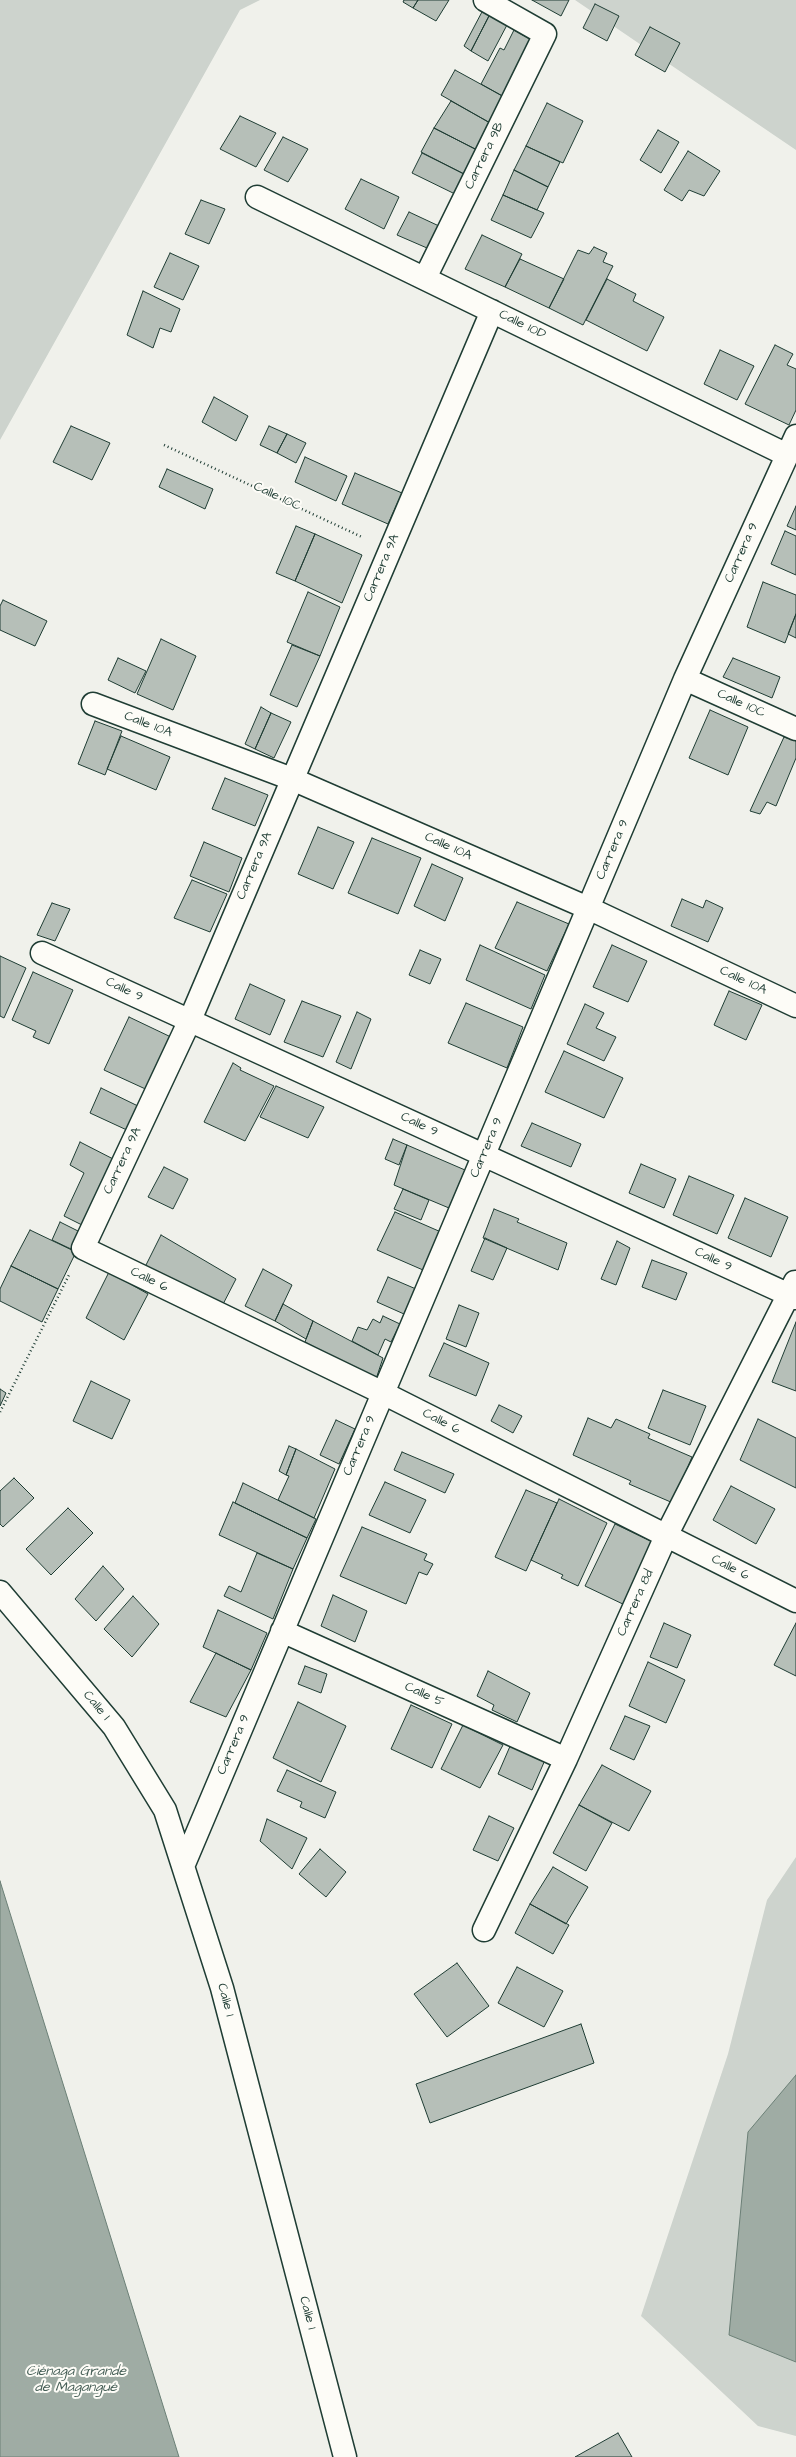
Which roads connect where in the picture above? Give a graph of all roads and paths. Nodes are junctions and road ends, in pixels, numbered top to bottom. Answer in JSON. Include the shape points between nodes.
{"nodes":[{"id":1,"x":485,"y":0,"type":"edge"},
{"id":2,"x":257,"y":197,"type":"dead end"},
{"id":3,"x":425,"y":278,"type":"junction"},
{"id":4,"x":492,"y":311,"type":"junction"},
{"id":5,"x":164,"y":445,"type":"dead end"},
{"id":6,"x":792,"y":445,"type":"edge"},
{"id":7,"x":390,"y":550,"type":"junction"},
{"id":8,"x":685,"y":679,"type":"junction"},
{"id":9,"x":93,"y":704,"type":"dead end"},
{"id":10,"x":796,"y":729,"type":"edge"},
{"id":11,"x":292,"y":779,"type":"junction"},
{"id":12,"x":588,"y":908,"type":"junction"},
{"id":13,"x":42,"y":953,"type":"dead end"},
{"id":14,"x":796,"y":1006,"type":"edge"},
{"id":15,"x":190,"y":1020,"type":"junction"},
{"id":16,"x":484,"y":1155,"type":"junction"},
{"id":17,"x":83,"y":1248,"type":"junction"},
{"id":18,"x":794,"y":1291,"type":"edge"},
{"id":19,"x":383,"y":1393,"type":"junction"},
{"id":20,"x":0,"y":1412,"type":"edge"},
{"id":21,"x":666,"y":1536,"type":"junction"},
{"id":22,"x":0,"y":1592,"type":"edge"},
{"id":23,"x":796,"y":1602,"type":"edge"},
{"id":24,"x":282,"y":1631,"type":"junction"},
{"id":25,"x":566,"y":1759,"type":"junction"},
{"id":26,"x":184,"y":1864,"type":"junction"},
{"id":27,"x":484,"y":1930,"type":"dead end"},
{"id":28,"x":345,"y":2457,"type":"edge"}],
"edges":[{"from":1,"to":3,"type":"street","name":"Carrera 9B","via":[[545,34]]},
{"from":2,"to":3,"type":"street","name":"Calle 10D"},
{"from":3,"to":4,"type":"street","name":"Calle 10D"},
{"from":4,"to":6,"type":"street","name":"Calle 10D"},
{"from":4,"to":7,"type":"street","name":"Carrera 9A"},
{"from":5,"to":7,"type":"path","name":"Calle 10C"},
{"from":6,"to":8,"type":"street","name":"Carrera 9"},
{"from":7,"to":11,"type":"street","name":"Carrera 9A"},
{"from":8,"to":10,"type":"street","name":"Calle 10C"},
{"from":8,"to":12,"type":"street","name":"Carrera 9"},
{"from":9,"to":11,"type":"street","name":"Calle 10A"},
{"from":11,"to":12,"type":"street","name":"Calle 10A"},
{"from":11,"to":15,"type":"street","name":"Carrera 9A"},
{"from":12,"to":14,"type":"street","name":"Calle 10A"},
{"from":12,"to":16,"type":"street","name":"Carrera 9"},
{"from":13,"to":15,"type":"street","name":"Calle 9"},
{"from":15,"to":16,"type":"street","name":"Calle 9"},
{"from":15,"to":17,"type":"street","name":"Carrera 9A"},
{"from":16,"to":18,"type":"street","name":"Calle 9"},
{"from":16,"to":19,"type":"street","name":"Carrera 9"},
{"from":17,"to":19,"type":"street","name":"Calle 6"},
{"from":17,"to":20,"type":"path"},
{"from":18,"to":21,"type":"street","name":"Carrera 8d"},
{"from":19,"to":21,"type":"street","name":"Calle 6"},
{"from":19,"to":24,"type":"street","name":"Carrera 9"},
{"from":21,"to":23,"type":"street","name":"Calle 6"},
{"from":21,"to":25,"type":"street","name":"Carrera 8d"},
{"from":22,"to":26,"type":"street","name":"Calle 1","via":[[114,1727],[165,1810]]},
{"from":24,"to":25,"type":"street","name":"Calle 5"},
{"from":24,"to":26,"type":"street","name":"Carrera 9"},
{"from":25,"to":27,"type":"street","name":"Carrera 8d"},
{"from":26,"to":28,"type":"street","name":"Calle 1","via":[[222,1988]]}]}
